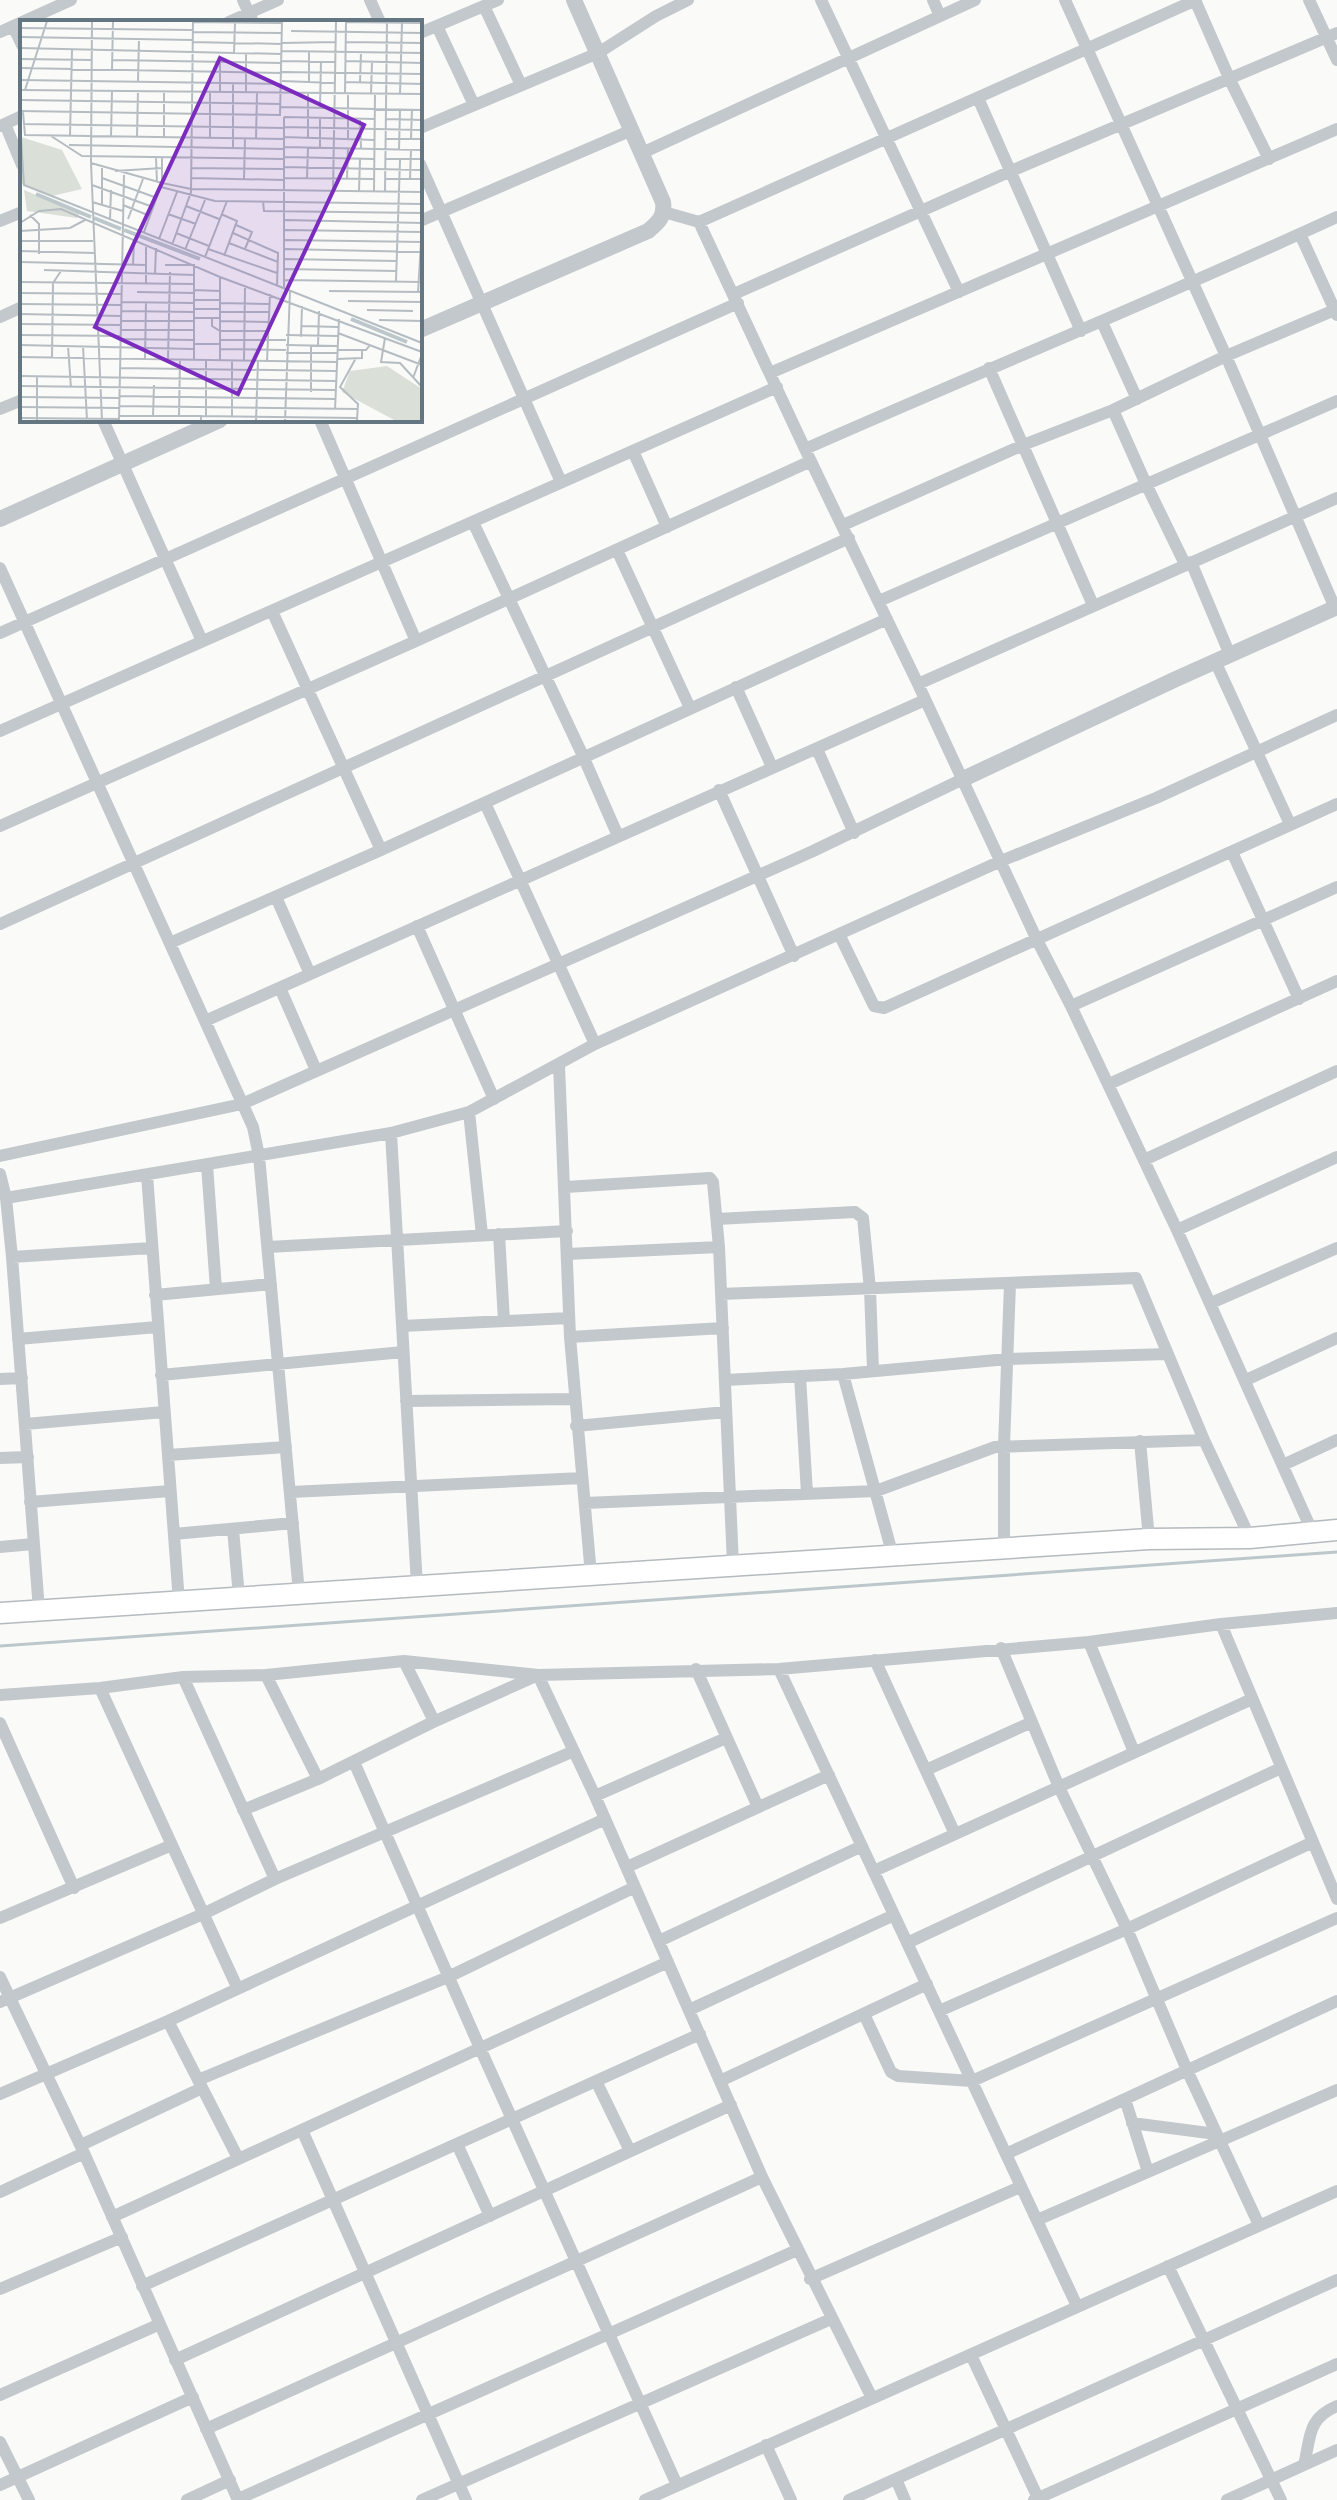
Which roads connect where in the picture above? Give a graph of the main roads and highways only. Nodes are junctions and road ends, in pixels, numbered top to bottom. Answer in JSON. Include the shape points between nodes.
{"nodes":[{"id":1,"x":1337,"y":1530,"type":"edge"},
{"id":2,"x":0,"y":1613,"type":"edge"}],
"edges":[{"from":1,"to":2,"type":"main road"}]}
